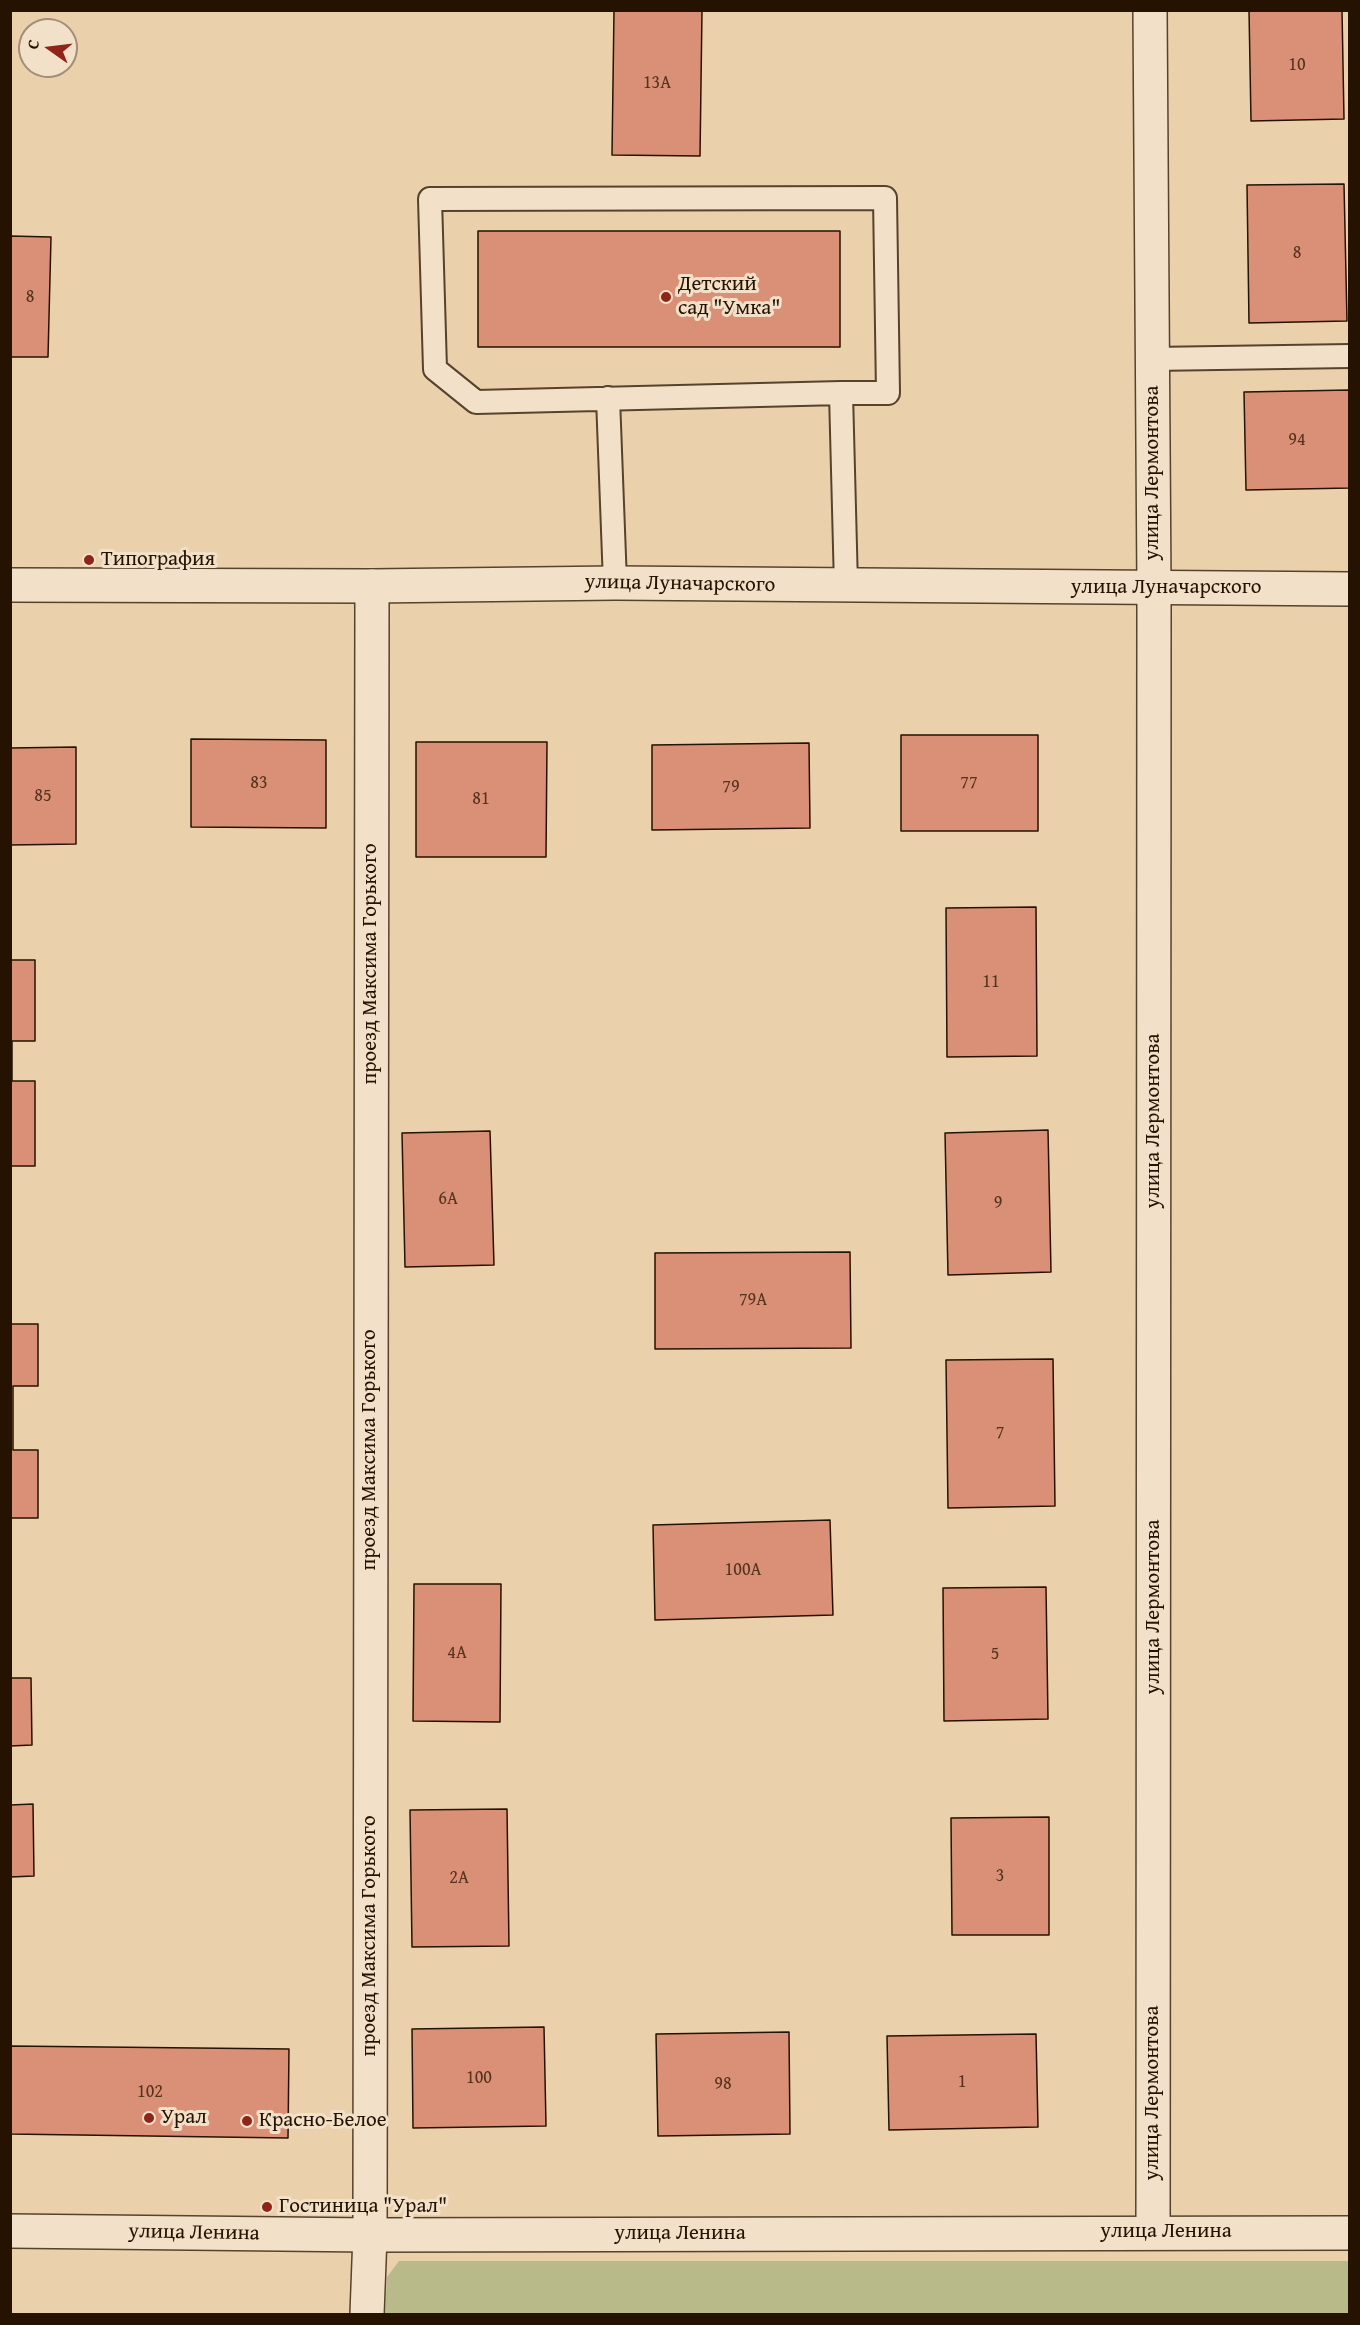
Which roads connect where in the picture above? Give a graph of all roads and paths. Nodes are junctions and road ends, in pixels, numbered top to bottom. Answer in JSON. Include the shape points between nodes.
{"nodes":[{"id":1,"x":1150,"y":10,"type":"edge"},
{"id":2,"x":1350,"y":356,"type":"edge"},
{"id":3,"x":1152,"y":359,"type":"junction"},
{"id":4,"x":841,"y":393,"type":"junction"},
{"id":5,"x":608,"y":398,"type":"junction"},
{"id":6,"x":615,"y":583,"type":"junction"},
{"id":7,"x":10,"y":585,"type":"edge"},
{"id":8,"x":372,"y":586,"type":"junction"},
{"id":9,"x":846,"y":586,"type":"junction"},
{"id":10,"x":1154,"y":588,"type":"junction"},
{"id":11,"x":1350,"y":589,"type":"edge"},
{"id":12,"x":10,"y":2231,"type":"edge"},
{"id":13,"x":1153,"y":2232,"type":"junction"},
{"id":14,"x":1350,"y":2233,"type":"edge"},
{"id":15,"x":370,"y":2235,"type":"junction"},
{"id":16,"x":367,"y":2314,"type":"edge"}],
"edges":[{"from":1,"to":3,"type":"street","name":"улица Лермонтова"},
{"from":2,"to":3,"type":"lane"},
{"from":3,"to":10,"type":"street","name":"улица Лермонтова"},
{"from":4,"to":5,"type":"lane"},
{"from":4,"to":5,"type":"lane","via":[[888,393],[885,198],[430,199],[435,369],[476,402]]},
{"from":4,"to":9,"type":"lane"},
{"from":5,"to":6,"type":"lane"},
{"from":6,"to":8,"type":"street","name":"улица Луначарского"},
{"from":6,"to":9,"type":"street","name":"улица Луначарского"},
{"from":7,"to":8,"type":"street","name":"улица Луначарского"},
{"from":8,"to":15,"type":"street","name":"проезд Максима Горького"},
{"from":9,"to":10,"type":"street","name":"улица Луначарского"},
{"from":10,"to":11,"type":"street","name":"улица Луначарского"},
{"from":10,"to":13,"type":"street","name":"улица Лермонтова"},
{"from":12,"to":15,"type":"street","name":"улица Ленина"},
{"from":13,"to":14,"type":"street","name":"улица Ленина"},
{"from":13,"to":15,"type":"street","name":"улица Ленина"},
{"from":15,"to":16,"type":"street","name":"проезд Максима Горького"}]}
